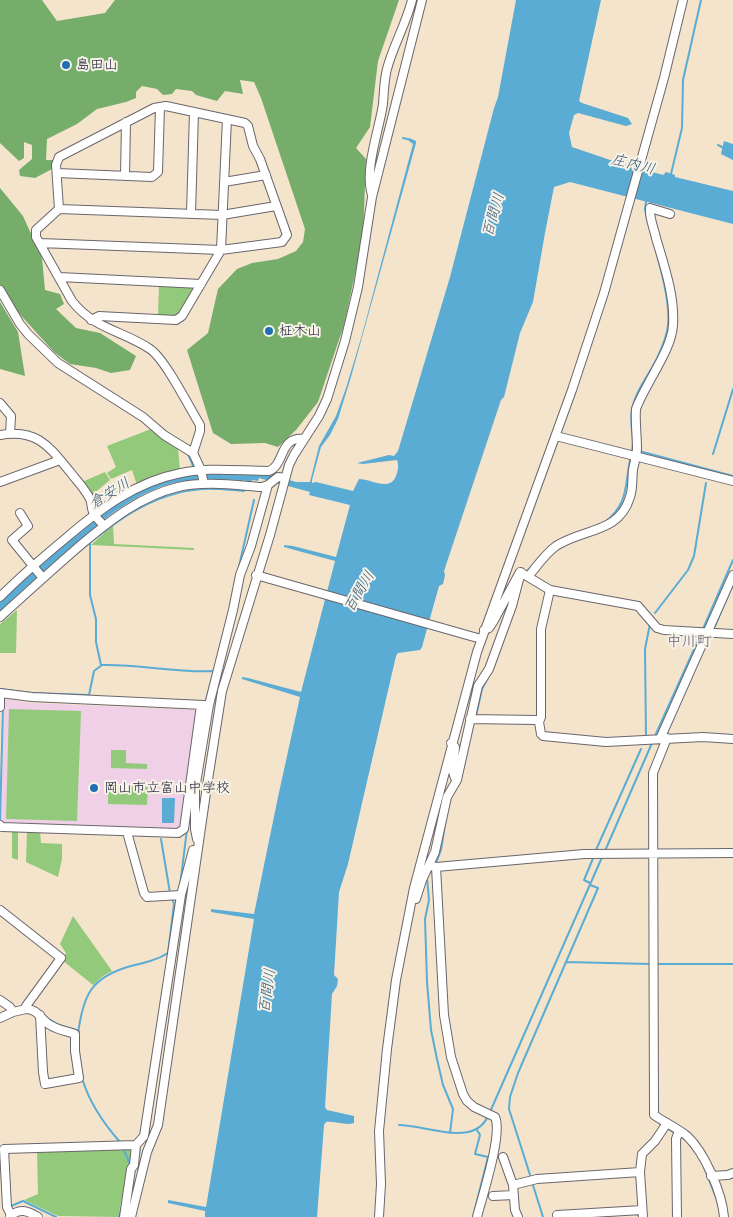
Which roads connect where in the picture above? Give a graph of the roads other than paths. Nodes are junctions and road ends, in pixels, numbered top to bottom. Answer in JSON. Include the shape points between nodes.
{"nodes":[{"id":1,"x":412,"y":0,"type":"edge"},
{"id":2,"x":422,"y":0,"type":"edge"},
{"id":3,"x":683,"y":0,"type":"edge"},
{"id":4,"x":160,"y":107,"type":"junction"},
{"id":5,"x":194,"y":112,"type":"junction"},
{"id":6,"x":227,"y":119,"type":"junction"},
{"id":7,"x":126,"y":122,"type":"junction"},
{"id":8,"x":57,"y":173,"type":"junction"},
{"id":9,"x":266,"y":175,"type":"junction"},
{"id":10,"x":124,"y":176,"type":"junction"},
{"id":11,"x":224,"y":182,"type":"junction"},
{"id":12,"x":372,"y":197,"type":"junction"},
{"id":13,"x":276,"y":206,"type":"junction"},
{"id":14,"x":59,"y":209,"type":"junction"},
{"id":15,"x":191,"y":214,"type":"junction"},
{"id":16,"x":670,"y":214,"type":"dead end"},
{"id":17,"x":222,"y":216,"type":"junction"},
{"id":18,"x":40,"y":243,"type":"junction"},
{"id":19,"x":221,"y":250,"type":"junction"},
{"id":20,"x":59,"y":277,"type":"junction"},
{"id":21,"x":201,"y":284,"type":"junction"},
{"id":22,"x":0,"y":290,"type":"edge"},
{"id":23,"x":91,"y":320,"type":"junction"},
{"id":24,"x":0,"y":402,"type":"edge"},
{"id":25,"x":10,"y":434,"type":"junction"},
{"id":26,"x":0,"y":435,"type":"edge"},
{"id":27,"x":556,"y":436,"type":"junction"},
{"id":28,"x":304,"y":439,"type":"junction"},
{"id":29,"x":636,"y":452,"type":"junction"},
{"id":30,"x":193,"y":453,"type":"junction"},
{"id":31,"x":60,"y":460,"type":"junction"},
{"id":32,"x":197,"y":471,"type":"junction"},
{"id":33,"x":286,"y":478,"type":"junction"},
{"id":34,"x":733,"y":481,"type":"edge"},
{"id":35,"x":0,"y":482,"type":"edge"},
{"id":36,"x":204,"y":484,"type":"junction"},
{"id":37,"x":268,"y":485,"type":"junction"},
{"id":38,"x":20,"y":513,"type":"dead end"},
{"id":39,"x":94,"y":514,"type":"junction"},
{"id":40,"x":103,"y":525,"type":"junction"},
{"id":41,"x":33,"y":567,"type":"junction"},
{"id":42,"x":521,"y":572,"type":"junction"},
{"id":43,"x":733,"y":575,"type":"edge"},
{"id":44,"x":41,"y":576,"type":"junction"},
{"id":45,"x":256,"y":576,"type":"junction"},
{"id":46,"x":528,"y":578,"type":"junction"},
{"id":47,"x":550,"y":590,"type":"junction"},
{"id":48,"x":0,"y":597,"type":"edge"},
{"id":49,"x":0,"y":617,"type":"edge"},
{"id":50,"x":484,"y":630,"type":"junction"},
{"id":51,"x":706,"y":633,"type":"junction"},
{"id":52,"x":733,"y":634,"type":"edge"},
{"id":53,"x":481,"y":639,"type":"junction"},
{"id":54,"x":0,"y":693,"type":"edge"},
{"id":55,"x":205,"y":705,"type":"junction"},
{"id":56,"x":0,"y":707,"type":"edge"},
{"id":57,"x":473,"y":719,"type":"junction"},
{"id":58,"x":539,"y":722,"type":"junction"},
{"id":59,"x":658,"y":739,"type":"junction"},
{"id":60,"x":733,"y":739,"type":"edge"},
{"id":61,"x":452,"y":743,"type":"junction"},
{"id":62,"x":457,"y":780,"type":"junction"},
{"id":63,"x":192,"y":788,"type":"junction"},
{"id":64,"x":0,"y":825,"type":"edge"},
{"id":65,"x":127,"y":832,"type":"junction"},
{"id":66,"x":198,"y":844,"type":"junction"},
{"id":67,"x":653,"y":853,"type":"junction"},
{"id":68,"x":733,"y":853,"type":"edge"},
{"id":69,"x":432,"y":866,"type":"junction"},
{"id":70,"x":181,"y":895,"type":"junction"},
{"id":71,"x":410,"y":906,"type":"junction"},
{"id":72,"x":0,"y":910,"type":"edge"},
{"id":73,"x":0,"y":1000,"type":"edge"},
{"id":74,"x":26,"y":1009,"type":"junction"},
{"id":75,"x":12,"y":1011,"type":"junction"},
{"id":76,"x":40,"y":1015,"type":"junction"},
{"id":77,"x":0,"y":1018,"type":"edge"},
{"id":78,"x":665,"y":1126,"type":"junction"},
{"id":79,"x":678,"y":1134,"type":"junction"},
{"id":80,"x":136,"y":1145,"type":"junction"},
{"id":81,"x":503,"y":1157,"type":"dead end"},
{"id":82,"x":640,"y":1172,"type":"junction"},
{"id":83,"x":733,"y":1173,"type":"edge"},
{"id":84,"x":712,"y":1176,"type":"junction"},
{"id":85,"x":513,"y":1185,"type":"junction"},
{"id":86,"x":514,"y":1195,"type":"junction"},
{"id":87,"x":493,"y":1196,"type":"dead end"},
{"id":88,"x":643,"y":1213,"type":"edge"},
{"id":89,"x":557,"y":1215,"type":"dead end"},
{"id":90,"x":10,"y":1216,"type":"edge"},
{"id":91,"x":38,"y":1217,"type":"edge"},
{"id":92,"x":124,"y":1217,"type":"edge"},
{"id":93,"x":131,"y":1217,"type":"edge"},
{"id":94,"x":379,"y":1217,"type":"edge"},
{"id":95,"x":478,"y":1217,"type":"edge"},
{"id":96,"x":518,"y":1217,"type":"edge"},
{"id":97,"x":677,"y":1217,"type":"edge"},
{"id":98,"x":724,"y":1217,"type":"edge"}],
"edges":[{"from":1,"to":12,"type":"street","via":[[387,70],[370,167]]},
{"from":2,"to":12,"type":"street"},
{"from":3,"to":27,"type":"street","via":[[604,293]]},
{"from":4,"to":5,"type":"street"},
{"from":4,"to":7,"type":"street"},
{"from":4,"to":10,"type":"street","via":[[158,172],[152,177]]},
{"from":5,"to":6,"type":"street"},
{"from":5,"to":15,"type":"street"},
{"from":6,"to":9,"type":"street","via":[[248,126]]},
{"from":6,"to":11,"type":"street"},
{"from":7,"to":8,"type":"street","via":[[62,154],[56,161]]},
{"from":7,"to":10,"type":"street"},
{"from":8,"to":10,"type":"street"},
{"from":8,"to":14,"type":"street"},
{"from":9,"to":11,"type":"street"},
{"from":9,"to":13,"type":"street"},
{"from":11,"to":17,"type":"street"},
{"from":12,"to":28,"type":"street","via":[[358,286],[345,341],[327,399]]},
{"from":13,"to":17,"type":"street"},
{"from":13,"to":19,"type":"street","via":[[286,235],[282,242]]},
{"from":14,"to":15,"type":"street"},
{"from":14,"to":18,"type":"street","via":[[36,230]]},
{"from":15,"to":17,"type":"street"},
{"from":16,"to":29,"type":"street","via":[[650,208],[669,287],[673,326],[668,344],[636,409]]},
{"from":17,"to":19,"type":"street"},
{"from":18,"to":19,"type":"street"},
{"from":18,"to":20,"type":"street"},
{"from":19,"to":21,"type":"street"},
{"from":20,"to":21,"type":"street"},
{"from":20,"to":23,"type":"street","via":[[72,301]]},
{"from":21,"to":23,"type":"street","via":[[182,316],[176,320],[99,316]]},
{"from":22,"to":30,"type":"street","via":[[20,324],[58,363]]},
{"from":23,"to":30,"type":"street","via":[[158,355],[200,425]]},
{"from":24,"to":25,"type":"street","via":[[11,416]]},
{"from":25,"to":26,"type":"street"},
{"from":25,"to":31,"type":"street","via":[[34,438],[49,447]]},
{"from":27,"to":29,"type":"street"},
{"from":27,"to":50,"type":"street"},
{"from":28,"to":32,"type":"street","via":[[290,442],[276,467],[269,471]]},
{"from":28,"to":33,"type":"street"},
{"from":29,"to":34,"type":"street"},
{"from":29,"to":46,"type":"street","via":[[630,498],[619,517],[603,529],[574,537],[557,546]]},
{"from":30,"to":32,"type":"street"},
{"from":31,"to":35,"type":"street"},
{"from":31,"to":39,"type":"street","via":[[90,499]]},
{"from":32,"to":36,"type":"street"},
{"from":32,"to":39,"type":"street","via":[[153,480]]},
{"from":33,"to":37,"type":"street","via":[[278,477]]},
{"from":33,"to":45,"type":"street"},
{"from":36,"to":37,"type":"street"},
{"from":36,"to":40,"type":"street","via":[[152,495]]},
{"from":37,"to":55,"type":"street"},
{"from":38,"to":41,"type":"street","via":[[28,526],[12,540]]},
{"from":39,"to":40,"type":"street"},
{"from":39,"to":41,"type":"street"},
{"from":40,"to":44,"type":"street"},
{"from":41,"to":44,"type":"street"},
{"from":41,"to":48,"type":"street"},
{"from":42,"to":46,"type":"street"},
{"from":42,"to":50,"type":"street","via":[[489,628]]},
{"from":42,"to":57,"type":"street","via":[[489,669],[478,686]]},
{"from":43,"to":51,"type":"street"},
{"from":44,"to":49,"type":"street"},
{"from":45,"to":53,"type":"street"},
{"from":45,"to":66,"type":"street","via":[[222,691]]},
{"from":46,"to":47,"type":"street"},
{"from":47,"to":51,"type":"street","via":[[638,606],[657,628]]},
{"from":47,"to":58,"type":"street","via":[[541,628]]},
{"from":50,"to":53,"type":"street"},
{"from":51,"to":52,"type":"street"},
{"from":51,"to":59,"type":"street"},
{"from":53,"to":61,"type":"street"},
{"from":54,"to":55,"type":"street"},
{"from":54,"to":56,"type":"street"},
{"from":55,"to":63,"type":"street"},
{"from":57,"to":58,"type":"street"},
{"from":57,"to":62,"type":"street"},
{"from":58,"to":59,"type":"street","via":[[543,736],[606,742]]},
{"from":59,"to":60,"type":"street"},
{"from":59,"to":67,"type":"street","via":[[653,773]]},
{"from":61,"to":62,"type":"street","via":[[455,747],[453,772]]},
{"from":61,"to":71,"type":"street"},
{"from":62,"to":69,"type":"street","via":[[447,797]]},
{"from":63,"to":65,"type":"street","via":[[184,829],[178,833]]},
{"from":63,"to":66,"type":"street"},
{"from":64,"to":65,"type":"street"},
{"from":65,"to":70,"type":"street","via":[[147,897]]},
{"from":66,"to":70,"type":"street","via":[[194,847]]},
{"from":66,"to":93,"type":"street","via":[[158,1125],[147,1152]]},
{"from":67,"to":68,"type":"street"},
{"from":67,"to":69,"type":"street","via":[[542,857]]},
{"from":67,"to":78,"type":"street","via":[[654,1115]]},
{"from":69,"to":71,"type":"street"},
{"from":69,"to":95,"type":"street","via":[[444,1015],[455,1070],[463,1094],[474,1107],[496,1119],[497,1123],[496,1142]]},
{"from":70,"to":80,"type":"street","via":[[144,1136]]},
{"from":71,"to":94,"type":"street","via":[[387,1048],[379,1131]]},
{"from":72,"to":74,"type":"street","via":[[60,958]]},
{"from":73,"to":75,"type":"street"},
{"from":74,"to":75,"type":"street"},
{"from":74,"to":76,"type":"street"},
{"from":75,"to":77,"type":"street"},
{"from":76,"to":76,"type":"street","via":[[49,1025],[74,1034],[78,1078],[45,1084]]},
{"from":78,"to":79,"type":"street"},
{"from":78,"to":82,"type":"street","via":[[642,1154]]},
{"from":79,"to":84,"type":"street","via":[[686,1136],[698,1149]]},
{"from":79,"to":97,"type":"street"},
{"from":80,"to":90,"type":"street","via":[[4,1149]]},
{"from":80,"to":92,"type":"street"},
{"from":81,"to":85,"type":"street"},
{"from":82,"to":85,"type":"street"},
{"from":82,"to":88,"type":"street"},
{"from":83,"to":84,"type":"street"},
{"from":84,"to":98,"type":"street"},
{"from":85,"to":86,"type":"street"},
{"from":86,"to":87,"type":"street"},
{"from":86,"to":96,"type":"street"},
{"from":88,"to":89,"type":"street"},
{"from":90,"to":91,"type":"street","via":[[22,1210]]}]}
